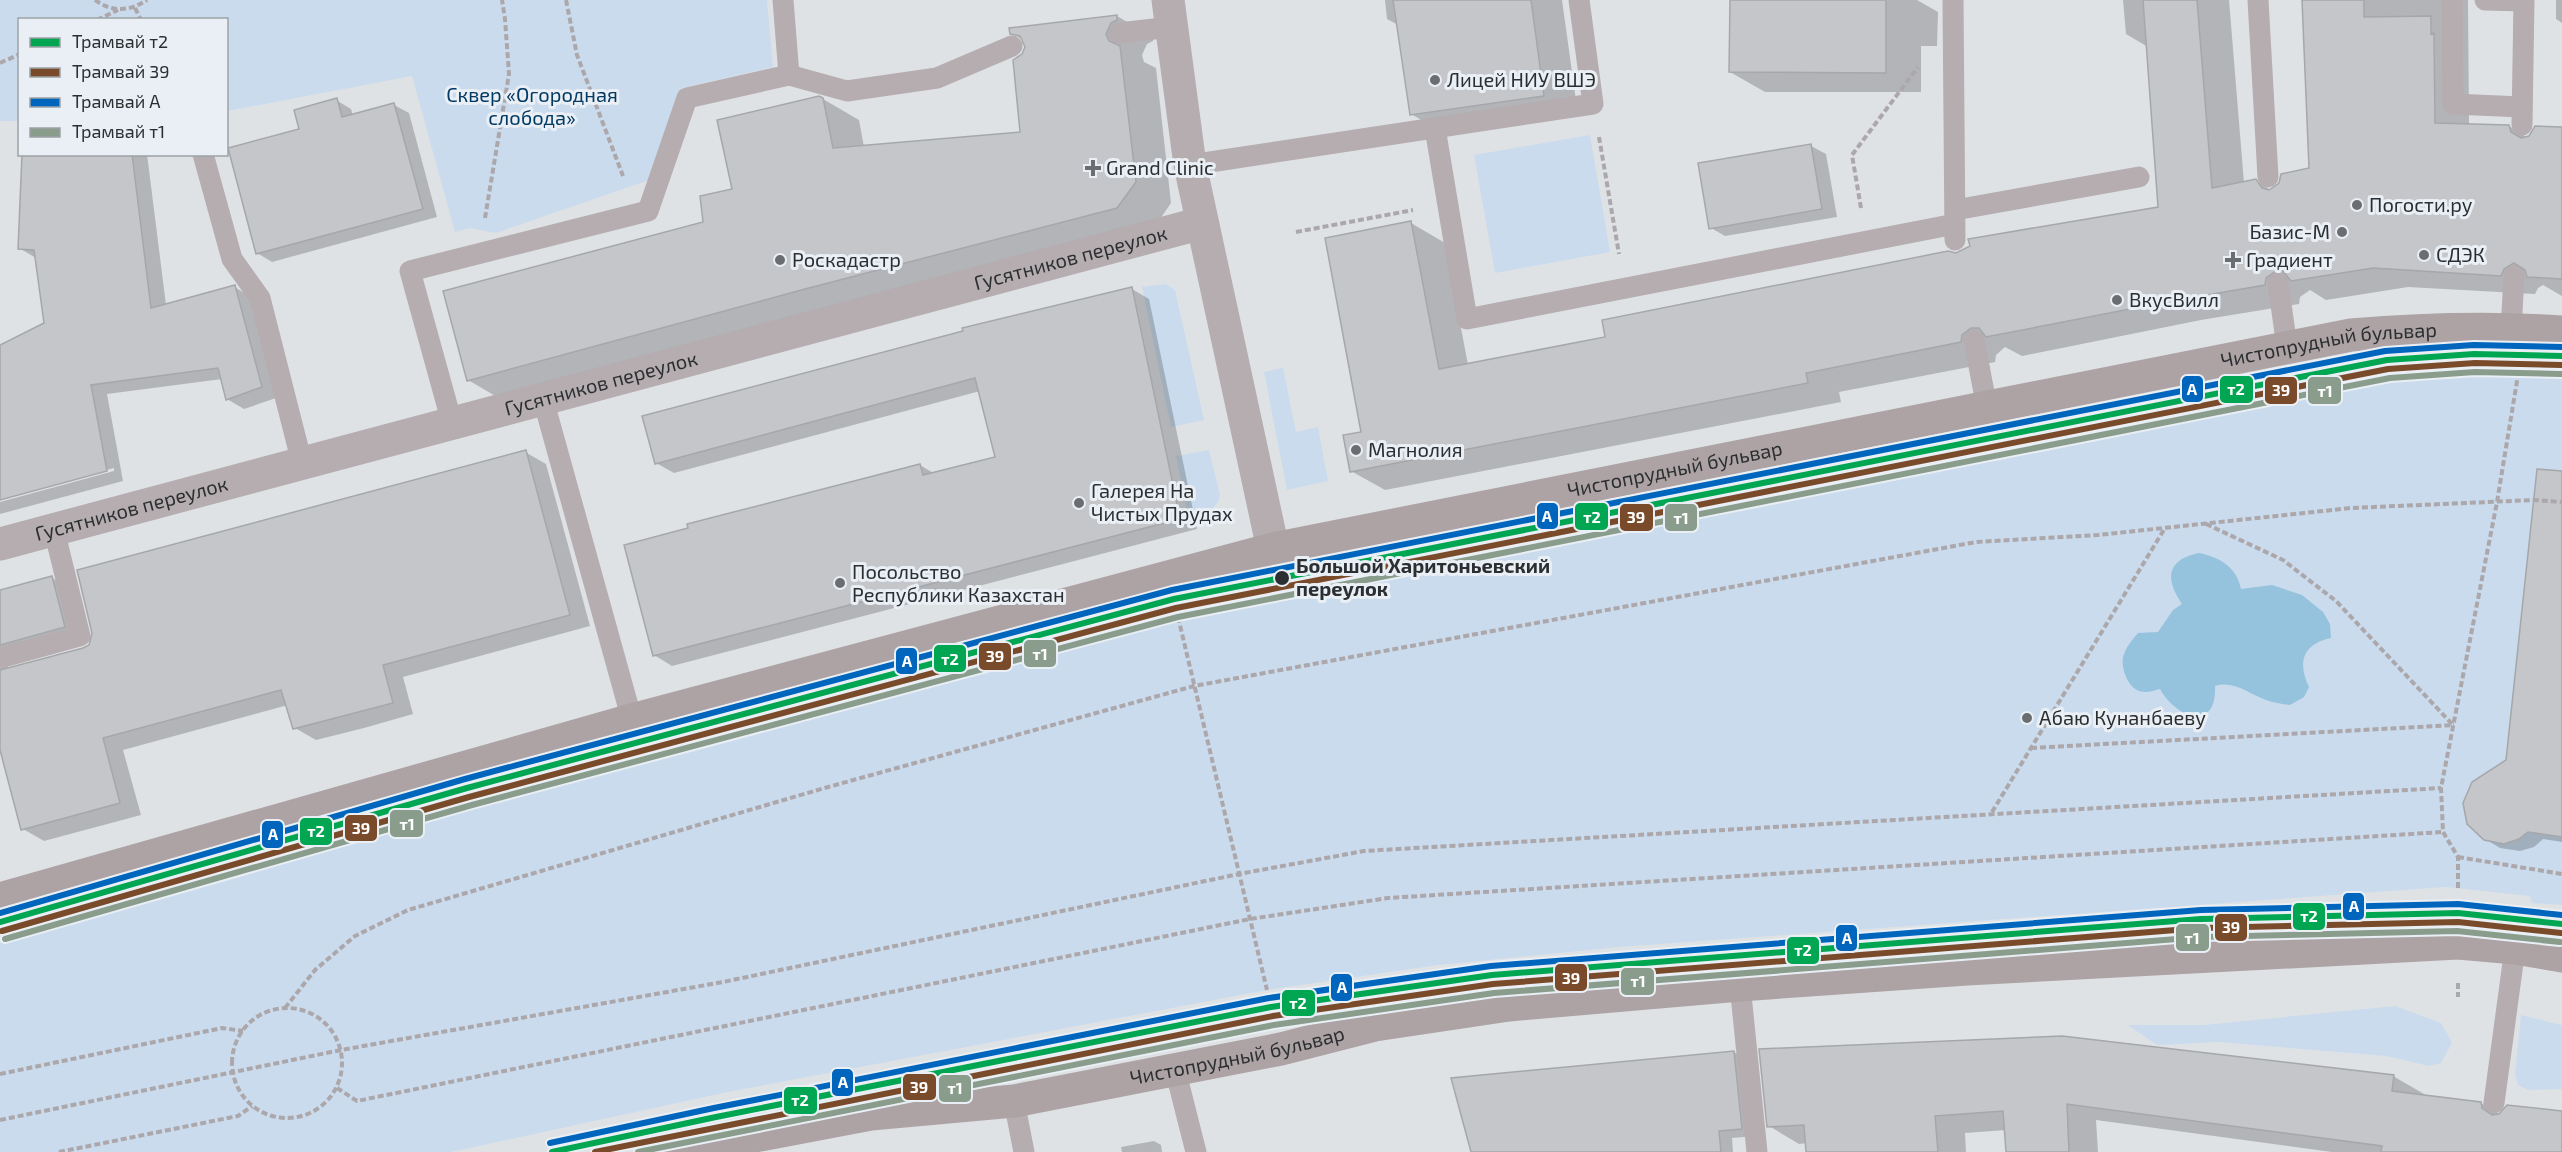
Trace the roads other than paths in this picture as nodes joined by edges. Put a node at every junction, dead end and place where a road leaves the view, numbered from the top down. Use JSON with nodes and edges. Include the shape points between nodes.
{"nodes":[{"id":1,"x":783,"y":0,"type":"edge"},
{"id":2,"x":1579,"y":0,"type":"edge"},
{"id":3,"x":2258,"y":0,"type":"edge"},
{"id":4,"x":2452,"y":0,"type":"edge"},
{"id":5,"x":2486,"y":0,"type":"edge"},
{"id":6,"x":2524,"y":0,"type":"edge"},
{"id":7,"x":1953,"y":10,"type":"edge"},
{"id":8,"x":1169,"y":14,"type":"edge"},
{"id":9,"x":1119,"y":33,"type":"dead end"},
{"id":10,"x":1012,"y":46,"type":"dead end"},
{"id":11,"x":789,"y":75,"type":"junction"},
{"id":12,"x":1435,"y":128,"type":"junction"},
{"id":13,"x":204,"y":156,"type":"edge"},
{"id":14,"x":1190,"y":165,"type":"junction"},
{"id":15,"x":2139,"y":177,"type":"dead end"},
{"id":16,"x":2268,"y":177,"type":"dead end"},
{"id":17,"x":1202,"y":223,"type":"junction"},
{"id":18,"x":1955,"y":225,"type":"junction"},
{"id":19,"x":2514,"y":276,"type":"dead end"},
{"id":20,"x":2278,"y":283,"type":"dead end"},
{"id":21,"x":2511,"y":330,"type":"junction"},
{"id":22,"x":2562,"y":332,"type":"edge"},
{"id":23,"x":1974,"y":340,"type":"dead end"},
{"id":24,"x":2287,"y":347,"type":"junction"},
{"id":25,"x":543,"y":399,"type":"junction"},
{"id":26,"x":1987,"y":408,"type":"junction"},
{"id":27,"x":452,"y":423,"type":"junction"},
{"id":28,"x":302,"y":463,"type":"junction"},
{"id":29,"x":54,"y":530,"type":"junction"},
{"id":30,"x":0,"y":544,"type":"edge"},
{"id":31,"x":1274,"y":549,"type":"junction"},
{"id":32,"x":0,"y":658,"type":"edge"},
{"id":33,"x":632,"y":720,"type":"junction"},
{"id":34,"x":0,"y":899,"type":"edge"},
{"id":35,"x":2515,"y":948,"type":"junction"},
{"id":36,"x":2562,"y":956,"type":"edge"},
{"id":37,"x":1740,"y":985,"type":"junction"},
{"id":38,"x":1175,"y":1069,"type":"junction"},
{"id":39,"x":1014,"y":1101,"type":"junction"},
{"id":40,"x":2494,"y":1103,"type":"dead end"},
{"id":41,"x":678,"y":1151,"type":"edge"},
{"id":42,"x":1024,"y":1152,"type":"edge"},
{"id":43,"x":1196,"y":1152,"type":"edge"},
{"id":44,"x":1757,"y":1152,"type":"edge"}],
"edges":[{"from":1,"to":11,"type":"lane"},
{"from":2,"to":12,"type":"lane","via":[[1593,104]]},
{"from":3,"to":16,"type":"lane"},
{"from":4,"to":6,"type":"lane","via":[[2453,104],[2522,116]]},
{"from":5,"to":6,"type":"lane"},
{"from":7,"to":18,"type":"lane"},
{"from":8,"to":9,"type":"lane"},
{"from":8,"to":14,"type":"street"},
{"from":10,"to":11,"type":"lane","via":[[937,78],[847,91]]},
{"from":11,"to":27,"type":"lane","via":[[687,98],[648,212],[410,271]]},
{"from":12,"to":14,"type":"lane"},
{"from":12,"to":18,"type":"lane","via":[[1467,319]]},
{"from":13,"to":28,"type":"lane","via":[[232,259],[260,298]]},
{"from":14,"to":17,"type":"street"},
{"from":15,"to":18,"type":"lane"},
{"from":17,"to":25,"type":"street","name":"Гусятников переулок"},
{"from":17,"to":31,"type":"street"},
{"from":19,"to":21,"type":"lane"},
{"from":20,"to":24,"type":"lane"},
{"from":21,"to":22,"type":"main road","name":"Чистопрудный бульвар"},
{"from":21,"to":24,"type":"main road","name":"Чистопрудный бульвар","via":[[2412,330],[2351,335]]},
{"from":23,"to":26,"type":"lane"},
{"from":24,"to":26,"type":"main road","name":"Чистопрудный бульвар"},
{"from":25,"to":27,"type":"street","name":"Гусятников переулок"},
{"from":25,"to":33,"type":"lane"},
{"from":26,"to":31,"type":"main road","name":"Чистопрудный бульвар"},
{"from":27,"to":28,"type":"street","name":"Гусятников переулок"},
{"from":28,"to":29,"type":"street","name":"Гусятников переулок"},
{"from":29,"to":30,"type":"street","name":"Гусятников переулок"},
{"from":29,"to":32,"type":"lane","via":[[80,636]]},
{"from":31,"to":33,"type":"main road","name":"Чистопрудный бульвар"},
{"from":33,"to":34,"type":"main road","name":"Чистопрудный бульвар"},
{"from":35,"to":36,"type":"main road","name":"Чистопрудный бульвар"},
{"from":35,"to":37,"type":"main road","name":"Чистопрудный бульвар","via":[[2458,944],[1967,969]]},
{"from":35,"to":40,"type":"lane"},
{"from":37,"to":38,"type":"main road","name":"Чистопрудный бульвар","via":[[1498,1007],[1375,1025],[1281,1049]]},
{"from":37,"to":44,"type":"lane"},
{"from":38,"to":39,"type":"main road","name":"Чистопрудный бульвар"},
{"from":38,"to":43,"type":"lane"},
{"from":39,"to":41,"type":"main road","name":"Чистопрудный бульвар","via":[[871,1114]]},
{"from":39,"to":42,"type":"lane"}]}
